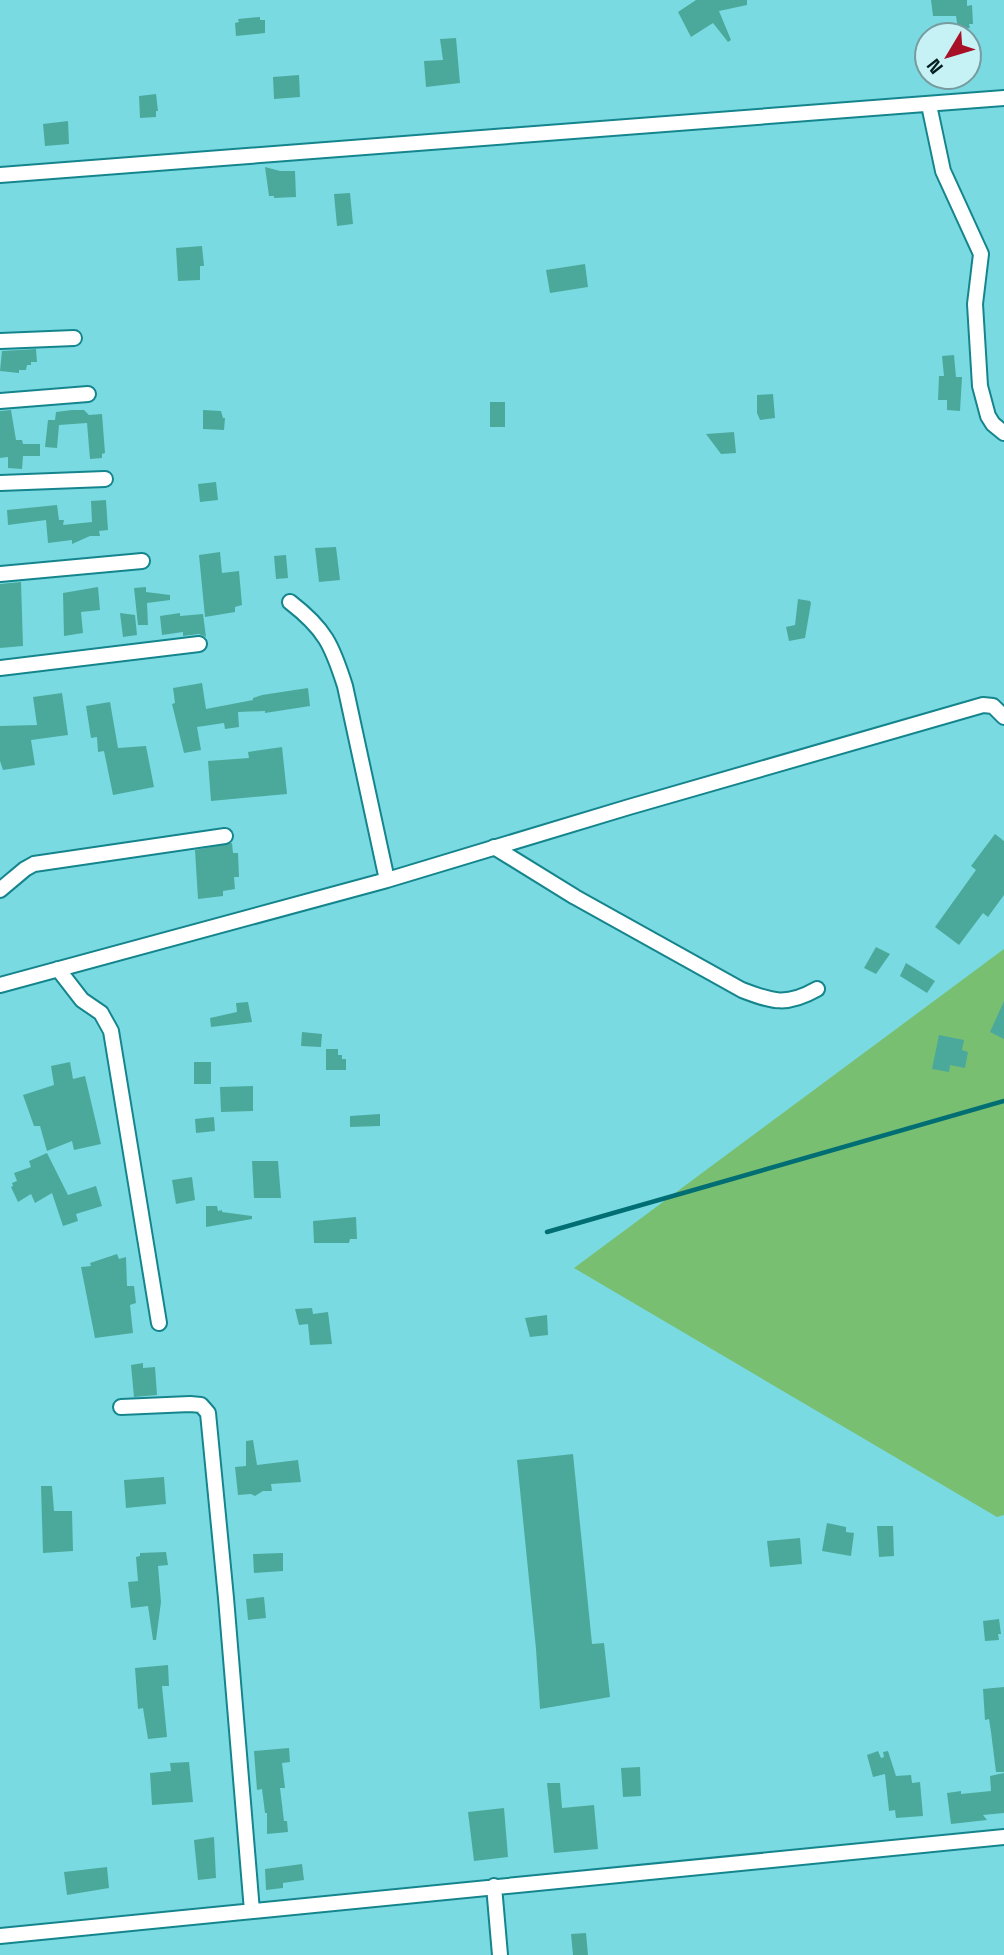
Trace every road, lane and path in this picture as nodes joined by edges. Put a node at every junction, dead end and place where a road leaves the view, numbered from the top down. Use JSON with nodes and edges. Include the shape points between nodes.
{"nodes":[{"id":1,"x":1004,"y":99,"type":"edge"},
{"id":2,"x":929,"y":105,"type":"junction"},
{"id":3,"x":0,"y":175,"type":"edge"},
{"id":4,"x":74,"y":338,"type":"dead end"},
{"id":5,"x":0,"y":341,"type":"edge"},
{"id":6,"x":88,"y":394,"type":"dead end"},
{"id":7,"x":0,"y":401,"type":"edge"},
{"id":8,"x":1004,"y":433,"type":"edge"},
{"id":9,"x":105,"y":479,"type":"dead end"},
{"id":10,"x":0,"y":483,"type":"edge"},
{"id":11,"x":142,"y":561,"type":"dead end"},
{"id":12,"x":0,"y":574,"type":"edge"},
{"id":13,"x":290,"y":601,"type":"dead end"},
{"id":14,"x":199,"y":644,"type":"dead end"},
{"id":15,"x":0,"y":668,"type":"edge"},
{"id":16,"x":1004,"y":717,"type":"edge"},
{"id":17,"x":225,"y":836,"type":"dead end"},
{"id":18,"x":494,"y":847,"type":"junction"},
{"id":19,"x":387,"y":880,"type":"junction"},
{"id":20,"x":0,"y":890,"type":"edge"},
{"id":21,"x":58,"y":969,"type":"junction"},
{"id":22,"x":0,"y":985,"type":"edge"},
{"id":23,"x":817,"y":989,"type":"dead end"},
{"id":24,"x":159,"y":1323,"type":"dead end"},
{"id":25,"x":121,"y":1407,"type":"dead end"},
{"id":26,"x":1004,"y":1837,"type":"edge"},
{"id":27,"x":494,"y":1886,"type":"junction"},
{"id":28,"x":252,"y":1911,"type":"junction"},
{"id":29,"x":0,"y":1936,"type":"edge"},
{"id":30,"x":500,"y":1955,"type":"edge"}],
"edges":[{"from":1,"to":2,"type":"street"},
{"from":2,"to":3,"type":"street"},
{"from":2,"to":8,"type":"street","via":[[943,171],[981,254],[975,304],[980,386],[988,416]]},
{"from":4,"to":5,"type":"street"},
{"from":6,"to":7,"type":"street"},
{"from":9,"to":10,"type":"street"},
{"from":11,"to":12,"type":"street"},
{"from":13,"to":19,"type":"street","via":[[320,628],[337,660]]},
{"from":14,"to":15,"type":"street"},
{"from":16,"to":18,"type":"street","via":[[986,704]]},
{"from":17,"to":20,"type":"street","via":[[34,864]]},
{"from":18,"to":19,"type":"street"},
{"from":18,"to":23,"type":"street","via":[[742,990],[787,1001]]},
{"from":19,"to":21,"type":"street"},
{"from":21,"to":22,"type":"street"},
{"from":21,"to":24,"type":"street","via":[[82,1000],[101,1013],[111,1031]]},
{"from":25,"to":28,"type":"street","via":[[190,1404],[201,1405],[208,1413]]},
{"from":26,"to":27,"type":"street"},
{"from":27,"to":28,"type":"street"},
{"from":27,"to":30,"type":"street"},
{"from":28,"to":29,"type":"street"}]}
